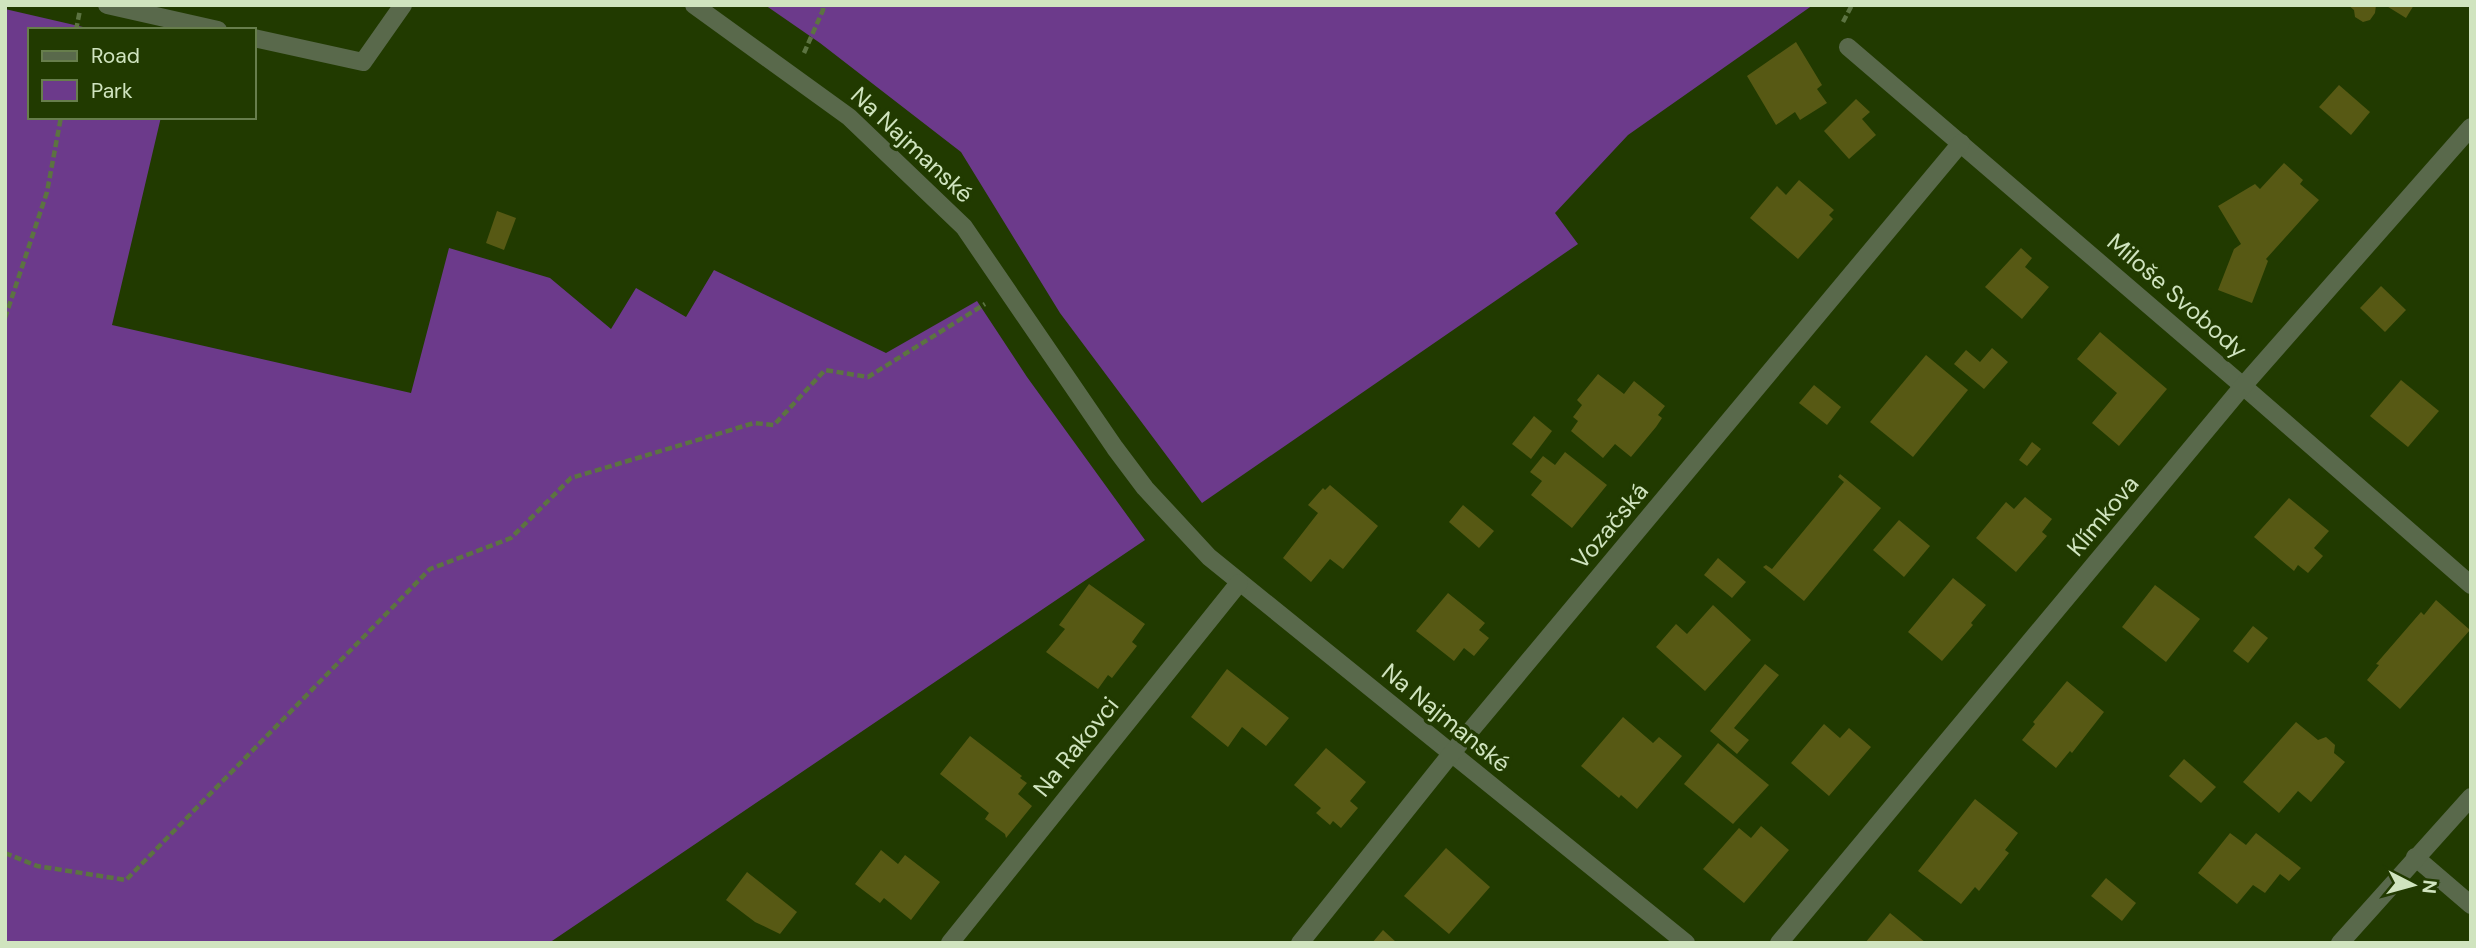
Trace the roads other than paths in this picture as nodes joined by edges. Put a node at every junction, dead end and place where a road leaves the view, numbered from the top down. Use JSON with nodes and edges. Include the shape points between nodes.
{"nodes":[{"id":1,"x":107,"y":5,"type":"edge"},
{"id":2,"x":404,"y":5,"type":"edge"},
{"id":3,"x":694,"y":5,"type":"edge"},
{"id":4,"x":209,"y":28,"type":"edge"},
{"id":5,"x":256,"y":38,"type":"edge"},
{"id":6,"x":1848,"y":47,"type":"dead end"},
{"id":7,"x":2471,"y":127,"type":"edge"},
{"id":8,"x":1961,"y":143,"type":"junction"},
{"id":9,"x":2244,"y":386,"type":"junction"},
{"id":10,"x":1239,"y":583,"type":"junction"},
{"id":11,"x":2471,"y":585,"type":"edge"},
{"id":12,"x":1451,"y":754,"type":"junction"},
{"id":13,"x":2471,"y":797,"type":"edge"},
{"id":14,"x":2415,"y":857,"type":"junction"},
{"id":15,"x":2471,"y":905,"type":"edge"},
{"id":16,"x":950,"y":943,"type":"edge"},
{"id":17,"x":1300,"y":943,"type":"edge"},
{"id":18,"x":1686,"y":943,"type":"edge"},
{"id":19,"x":1779,"y":943,"type":"edge"},
{"id":20,"x":2340,"y":943,"type":"edge"}],
"edges":[{"from":1,"to":4,"type":"street"},
{"from":2,"to":5,"type":"street","via":[[363,62]]},
{"from":3,"to":10,"type":"street","name":"Na Najmanské","via":[[849,117],[964,227],[1145,488]]},
{"from":6,"to":8,"type":"street","name":"Miloše Svobody"},
{"from":7,"to":9,"type":"street","name":"Klímkova"},
{"from":8,"to":9,"type":"street","name":"Miloše Svobody"},
{"from":8,"to":12,"type":"street","name":"Vozačská"},
{"from":9,"to":11,"type":"street","name":"Miloše Svobody"},
{"from":9,"to":19,"type":"street","name":"Klímkova"},
{"from":10,"to":12,"type":"street","name":"Na Najmanské"},
{"from":10,"to":16,"type":"street","name":"Na Rakovci"},
{"from":12,"to":17,"type":"street","name":"Vozačská"},
{"from":12,"to":18,"type":"street","name":"Na Najmanské"},
{"from":13,"to":14,"type":"street"},
{"from":14,"to":15,"type":"street"},
{"from":14,"to":20,"type":"street"}]}
